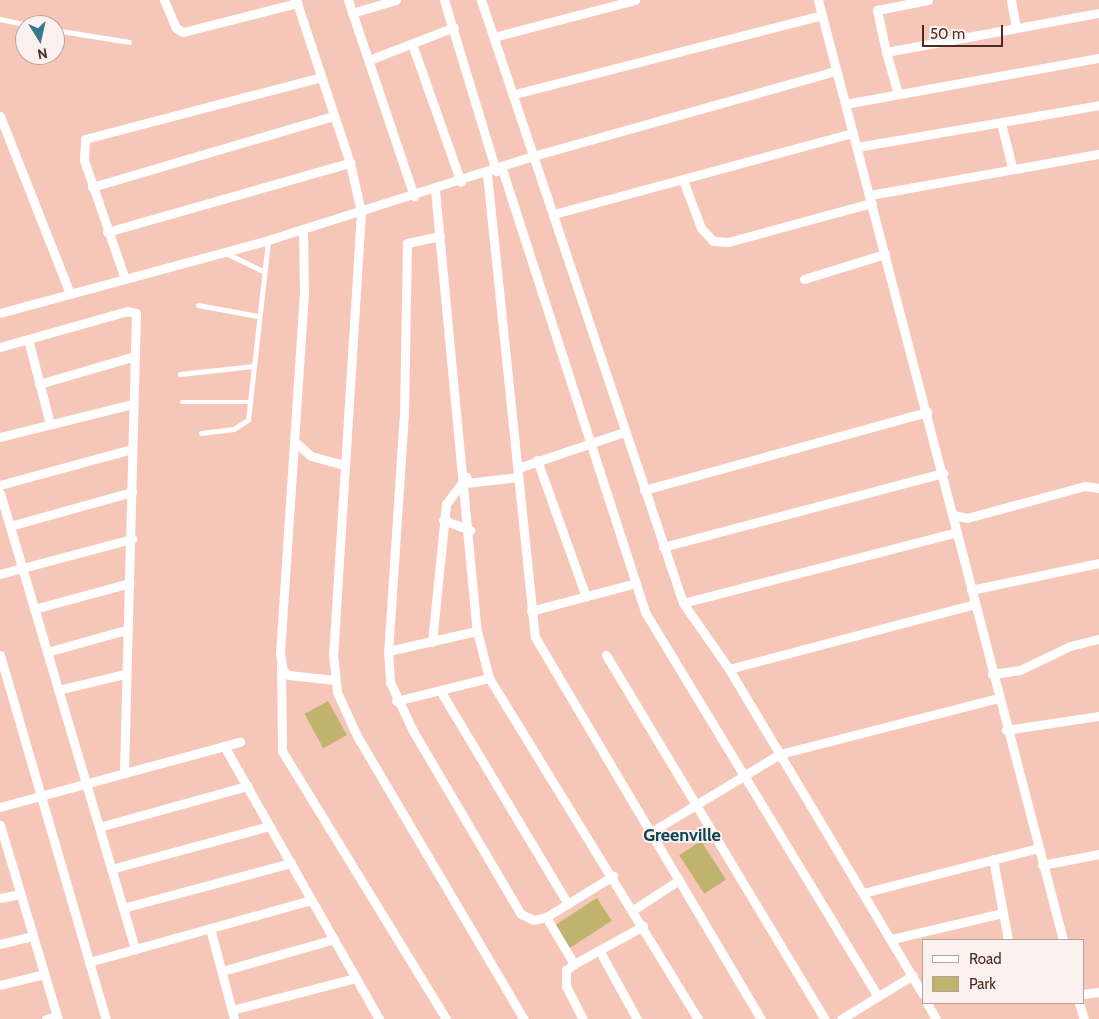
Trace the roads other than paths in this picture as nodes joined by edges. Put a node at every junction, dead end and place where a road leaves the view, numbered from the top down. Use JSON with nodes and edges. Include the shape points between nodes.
{"nodes":[{"id":1,"x":164,"y":0,"type":"edge"},
{"id":2,"x":348,"y":0,"type":"edge"},
{"id":3,"x":396,"y":0,"type":"edge"},
{"id":4,"x":444,"y":0,"type":"edge"},
{"id":5,"x":481,"y":0,"type":"edge"},
{"id":6,"x":635,"y":0,"type":"edge"},
{"id":7,"x":818,"y":0,"type":"edge"},
{"id":8,"x":874,"y":0,"type":"edge"},
{"id":9,"x":928,"y":0,"type":"edge"},
{"id":10,"x":1010,"y":0,"type":"edge"},
{"id":11,"x":297,"y":2,"type":"edge"},
{"id":12,"x":876,"y":10,"type":"junction"},
{"id":13,"x":352,"y":13,"type":"junction"},
{"id":14,"x":1099,"y":13,"type":"edge"},
{"id":15,"x":822,"y":15,"type":"junction"},
{"id":16,"x":0,"y":20,"type":"edge"},
{"id":17,"x":15,"y":23,"type":"edge"},
{"id":18,"x":454,"y":27,"type":"junction"},
{"id":19,"x":1016,"y":28,"type":"junction"},
{"id":20,"x":65,"y":32,"type":"edge"},
{"id":21,"x":494,"y":37,"type":"junction"},
{"id":22,"x":129,"y":42,"type":"dead end"},
{"id":23,"x":412,"y":44,"type":"junction"},
{"id":24,"x":886,"y":52,"type":"junction"},
{"id":25,"x":1099,"y":58,"type":"edge"},
{"id":26,"x":369,"y":60,"type":"junction"},
{"id":27,"x":836,"y":71,"type":"junction"},
{"id":28,"x":321,"y":77,"type":"junction"},
{"id":29,"x":515,"y":94,"type":"junction"},
{"id":30,"x":898,"y":94,"type":"junction"},
{"id":31,"x":845,"y":104,"type":"junction"},
{"id":32,"x":1099,"y":105,"type":"edge"},
{"id":33,"x":0,"y":116,"type":"edge"},
{"id":34,"x":334,"y":116,"type":"junction"},
{"id":35,"x":1001,"y":123,"type":"junction"},
{"id":36,"x":853,"y":132,"type":"junction"},
{"id":37,"x":857,"y":147,"type":"junction"},
{"id":38,"x":1099,"y":154,"type":"edge"},
{"id":39,"x":533,"y":156,"type":"junction"},
{"id":40,"x":350,"y":163,"type":"junction"},
{"id":41,"x":1012,"y":168,"type":"junction"},
{"id":42,"x":495,"y":172,"type":"junction"},
{"id":43,"x":683,"y":180,"type":"junction"},
{"id":44,"x":461,"y":182,"type":"junction"},
{"id":45,"x":92,"y":187,"type":"junction"},
{"id":46,"x":435,"y":190,"type":"junction"},
{"id":47,"x":414,"y":196,"type":"junction"},
{"id":48,"x":871,"y":199,"type":"junction"},
{"id":49,"x":361,"y":212,"type":"junction"},
{"id":50,"x":554,"y":214,"type":"junction"},
{"id":51,"x":303,"y":229,"type":"junction"},
{"id":52,"x":107,"y":232,"type":"junction"},
{"id":53,"x":440,"y":236,"type":"junction"},
{"id":54,"x":268,"y":240,"type":"junction"},
{"id":55,"x":224,"y":252,"type":"junction"},
{"id":56,"x":885,"y":254,"type":"junction"},
{"id":57,"x":261,"y":270,"type":"junction"},
{"id":58,"x":124,"y":279,"type":"junction"},
{"id":59,"x":804,"y":279,"type":"dead end"},
{"id":60,"x":70,"y":294,"type":"junction"},
{"id":61,"x":198,"y":305,"type":"dead end"},
{"id":62,"x":0,"y":313,"type":"edge"},
{"id":63,"x":258,"y":316,"type":"junction"},
{"id":64,"x":28,"y":339,"type":"junction"},
{"id":65,"x":0,"y":347,"type":"edge"},
{"id":66,"x":132,"y":357,"type":"junction"},
{"id":67,"x":254,"y":366,"type":"junction"},
{"id":68,"x":180,"y":374,"type":"dead end"},
{"id":69,"x":39,"y":384,"type":"junction"},
{"id":70,"x":182,"y":402,"type":"dead end"},
{"id":71,"x":251,"y":402,"type":"junction"},
{"id":72,"x":132,"y":404,"type":"junction"},
{"id":73,"x":927,"y":412,"type":"junction"},
{"id":74,"x":50,"y":424,"type":"junction"},
{"id":75,"x":624,"y":432,"type":"junction"},
{"id":76,"x":201,"y":433,"type":"dead end"},
{"id":77,"x":0,"y":436,"type":"edge"},
{"id":78,"x":296,"y":442,"type":"junction"},
{"id":79,"x":593,"y":442,"type":"junction"},
{"id":80,"x":132,"y":449,"type":"junction"},
{"id":81,"x":537,"y":460,"type":"junction"},
{"id":82,"x":345,"y":465,"type":"junction"},
{"id":83,"x":518,"y":473,"type":"junction"},
{"id":84,"x":943,"y":473,"type":"junction"},
{"id":85,"x":466,"y":480,"type":"junction"},
{"id":86,"x":0,"y":485,"type":"edge"},
{"id":87,"x":1099,"y":488,"type":"edge"},
{"id":88,"x":644,"y":490,"type":"junction"},
{"id":89,"x":132,"y":492,"type":"junction"},
{"id":90,"x":0,"y":493,"type":"edge"},
{"id":91,"x":953,"y":515,"type":"junction"},
{"id":92,"x":443,"y":520,"type":"junction"},
{"id":93,"x":10,"y":526,"type":"junction"},
{"id":94,"x":470,"y":530,"type":"junction"},
{"id":95,"x":957,"y":532,"type":"junction"},
{"id":96,"x":132,"y":539,"type":"junction"},
{"id":97,"x":663,"y":547,"type":"junction"},
{"id":98,"x":1099,"y":564,"type":"edge"},
{"id":99,"x":22,"y":568,"type":"junction"},
{"id":100,"x":0,"y":574,"type":"edge"},
{"id":101,"x":130,"y":583,"type":"junction"},
{"id":102,"x":636,"y":583,"type":"junction"},
{"id":103,"x":971,"y":590,"type":"junction"},
{"id":104,"x":586,"y":597,"type":"junction"},
{"id":105,"x":683,"y":603,"type":"junction"},
{"id":106,"x":974,"y":604,"type":"junction"},
{"id":107,"x":34,"y":609,"type":"junction"},
{"id":108,"x":531,"y":611,"type":"junction"},
{"id":109,"x":126,"y":630,"type":"junction"},
{"id":110,"x":477,"y":631,"type":"junction"},
{"id":111,"x":1099,"y":640,"type":"edge"},
{"id":112,"x":432,"y":642,"type":"junction"},
{"id":113,"x":47,"y":652,"type":"junction"},
{"id":114,"x":388,"y":652,"type":"junction"},
{"id":115,"x":0,"y":655,"type":"edge"},
{"id":116,"x":606,"y":655,"type":"dead end"},
{"id":117,"x":281,"y":664,"type":"junction"},
{"id":118,"x":729,"y":669,"type":"junction"},
{"id":119,"x":124,"y":674,"type":"junction"},
{"id":120,"x":992,"y":674,"type":"junction"},
{"id":121,"x":489,"y":678,"type":"junction"},
{"id":122,"x":335,"y":680,"type":"junction"},
{"id":123,"x":58,"y":690,"type":"junction"},
{"id":124,"x":442,"y":692,"type":"junction"},
{"id":125,"x":998,"y":698,"type":"junction"},
{"id":126,"x":396,"y":701,"type":"junction"},
{"id":127,"x":1099,"y":716,"type":"edge"},
{"id":128,"x":1006,"y":730,"type":"junction"},
{"id":129,"x":240,"y":742,"type":"dead end"},
{"id":130,"x":224,"y":746,"type":"junction"},
{"id":131,"x":780,"y":754,"type":"junction"},
{"id":132,"x":124,"y":773,"type":"junction"},
{"id":133,"x":742,"y":778,"type":"junction"},
{"id":134,"x":86,"y":783,"type":"junction"},
{"id":135,"x":247,"y":786,"type":"junction"},
{"id":136,"x":41,"y":795,"type":"junction"},
{"id":137,"x":0,"y":807,"type":"edge"},
{"id":138,"x":697,"y":807,"type":"junction"},
{"id":139,"x":0,"y":825,"type":"edge"},
{"id":140,"x":270,"y":826,"type":"junction"},
{"id":141,"x":99,"y":827,"type":"junction"},
{"id":142,"x":651,"y":832,"type":"junction"},
{"id":143,"x":1038,"y":848,"type":"junction"},
{"id":144,"x":4,"y":852,"type":"edge"},
{"id":145,"x":1099,"y":854,"type":"edge"},
{"id":146,"x":993,"y":859,"type":"junction"},
{"id":147,"x":291,"y":863,"type":"junction"},
{"id":148,"x":1042,"y":865,"type":"junction"},
{"id":149,"x":111,"y":869,"type":"junction"},
{"id":150,"x":613,"y":876,"type":"junction"},
{"id":151,"x":679,"y":880,"type":"junction"},
{"id":152,"x":863,"y":893,"type":"junction"},
{"id":153,"x":20,"y":894,"type":"junction"},
{"id":154,"x":0,"y":898,"type":"edge"},
{"id":155,"x":311,"y":900,"type":"junction"},
{"id":156,"x":568,"y":904,"type":"junction"},
{"id":157,"x":123,"y":908,"type":"junction"},
{"id":158,"x":633,"y":910,"type":"junction"},
{"id":159,"x":1003,"y":913,"type":"junction"},
{"id":160,"x":546,"y":917,"type":"junction"},
{"id":161,"x":643,"y":926,"type":"junction"},
{"id":162,"x":210,"y":928,"type":"junction"},
{"id":163,"x":33,"y":936,"type":"junction"},
{"id":164,"x":334,"y":939,"type":"junction"},
{"id":165,"x":892,"y":939,"type":"junction"},
{"id":166,"x":1008,"y":939,"type":"edge"},
{"id":167,"x":1063,"y":939,"type":"edge"},
{"id":168,"x":0,"y":944,"type":"edge"},
{"id":169,"x":135,"y":949,"type":"junction"},
{"id":170,"x":599,"y":950,"type":"junction"},
{"id":171,"x":89,"y":962,"type":"junction"},
{"id":172,"x":574,"y":964,"type":"junction"},
{"id":173,"x":222,"y":971,"type":"junction"},
{"id":174,"x":44,"y":974,"type":"junction"},
{"id":175,"x":913,"y":975,"type":"junction"},
{"id":176,"x":356,"y":978,"type":"junction"},
{"id":177,"x":0,"y":985,"type":"edge"},
{"id":178,"x":922,"y":990,"type":"edge"},
{"id":179,"x":1099,"y":992,"type":"edge"},
{"id":180,"x":1084,"y":994,"type":"edge"},
{"id":181,"x":877,"y":995,"type":"junction"},
{"id":182,"x":928,"y":1004,"type":"edge"},
{"id":183,"x":1079,"y":1004,"type":"edge"},
{"id":184,"x":233,"y":1014,"type":"edge"},
{"id":185,"x":57,"y":1018,"type":"edge"},
{"id":186,"x":46,"y":1019,"type":"edge"},
{"id":187,"x":106,"y":1019,"type":"edge"},
{"id":188,"x":379,"y":1019,"type":"edge"},
{"id":189,"x":446,"y":1019,"type":"edge"},
{"id":190,"x":524,"y":1019,"type":"edge"},
{"id":191,"x":584,"y":1019,"type":"edge"},
{"id":192,"x":637,"y":1019,"type":"edge"},
{"id":193,"x":698,"y":1019,"type":"edge"},
{"id":194,"x":761,"y":1019,"type":"edge"},
{"id":195,"x":825,"y":1019,"type":"edge"},
{"id":196,"x":841,"y":1019,"type":"edge"},
{"id":197,"x":936,"y":1019,"type":"edge"},
{"id":198,"x":1084,"y":1019,"type":"edge"}],
"edges":[{"from":1,"to":11,"type":"street","via":[[176,28],[183,32]]},
{"from":2,"to":13,"type":"street"},
{"from":3,"to":13,"type":"street"},
{"from":4,"to":18,"type":"street"},
{"from":5,"to":21,"type":"street"},
{"from":6,"to":21,"type":"street"},
{"from":7,"to":15,"type":"street"},
{"from":8,"to":12,"type":"street"},
{"from":9,"to":12,"type":"street"},
{"from":10,"to":19,"type":"street"},
{"from":11,"to":28,"type":"street"},
{"from":12,"to":24,"type":"street"},
{"from":13,"to":26,"type":"street"},
{"from":14,"to":19,"type":"street"},
{"from":15,"to":27,"type":"street"},
{"from":15,"to":29,"type":"street"},
{"from":16,"to":17,"type":"lane"},
{"from":18,"to":23,"type":"street"},
{"from":18,"to":42,"type":"street"},
{"from":19,"to":24,"type":"street"},
{"from":20,"to":22,"type":"lane"},
{"from":21,"to":29,"type":"street"},
{"from":23,"to":26,"type":"street"},
{"from":23,"to":44,"type":"street"},
{"from":24,"to":30,"type":"street"},
{"from":25,"to":30,"type":"street"},
{"from":26,"to":47,"type":"street"},
{"from":27,"to":31,"type":"street"},
{"from":27,"to":39,"type":"street"},
{"from":28,"to":34,"type":"street"},
{"from":28,"to":45,"type":"street","via":[[91,136],[82,148]]},
{"from":29,"to":39,"type":"street"},
{"from":30,"to":31,"type":"street"},
{"from":31,"to":36,"type":"street"},
{"from":32,"to":35,"type":"street"},
{"from":33,"to":60,"type":"street"},
{"from":34,"to":40,"type":"street"},
{"from":34,"to":45,"type":"street"},
{"from":35,"to":37,"type":"street"},
{"from":35,"to":41,"type":"street"},
{"from":36,"to":37,"type":"street"},
{"from":36,"to":43,"type":"street"},
{"from":37,"to":48,"type":"street"},
{"from":38,"to":41,"type":"street"},
{"from":39,"to":42,"type":"street"},
{"from":39,"to":50,"type":"street"},
{"from":40,"to":49,"type":"street"},
{"from":40,"to":52,"type":"street"},
{"from":41,"to":48,"type":"street"},
{"from":42,"to":44,"type":"street"},
{"from":42,"to":79,"type":"street"},
{"from":42,"to":83,"type":"street"},
{"from":43,"to":48,"type":"street","via":[[701,228],[713,241],[728,242]]},
{"from":43,"to":50,"type":"street"},
{"from":44,"to":46,"type":"street"},
{"from":45,"to":52,"type":"street"},
{"from":46,"to":47,"type":"street"},
{"from":46,"to":53,"type":"street"},
{"from":47,"to":49,"type":"street"},
{"from":48,"to":56,"type":"street"},
{"from":49,"to":51,"type":"street"},
{"from":49,"to":82,"type":"street"},
{"from":50,"to":75,"type":"street"},
{"from":51,"to":54,"type":"street"},
{"from":51,"to":78,"type":"street"},
{"from":52,"to":58,"type":"street"},
{"from":53,"to":85,"type":"street"},
{"from":53,"to":114,"type":"street","via":[[408,243],[404,413]]},
{"from":54,"to":55,"type":"street"},
{"from":54,"to":57,"type":"lane"},
{"from":55,"to":57,"type":"lane"},
{"from":55,"to":58,"type":"street"},
{"from":56,"to":59,"type":"street"},
{"from":56,"to":73,"type":"street"},
{"from":57,"to":63,"type":"lane"},
{"from":58,"to":60,"type":"street"},
{"from":60,"to":62,"type":"street"},
{"from":61,"to":63,"type":"lane"},
{"from":63,"to":67,"type":"lane"},
{"from":64,"to":65,"type":"street"},
{"from":64,"to":66,"type":"street","via":[[132,310],[137,315]]},
{"from":64,"to":69,"type":"street"},
{"from":66,"to":69,"type":"street"},
{"from":66,"to":72,"type":"street"},
{"from":67,"to":68,"type":"lane"},
{"from":67,"to":71,"type":"lane"},
{"from":69,"to":74,"type":"street"},
{"from":70,"to":71,"type":"lane"},
{"from":71,"to":76,"type":"lane","via":[[243,426]]},
{"from":72,"to":74,"type":"street"},
{"from":72,"to":80,"type":"street"},
{"from":73,"to":84,"type":"street"},
{"from":73,"to":88,"type":"street"},
{"from":74,"to":77,"type":"street"},
{"from":75,"to":79,"type":"street"},
{"from":75,"to":88,"type":"street"},
{"from":78,"to":82,"type":"street","via":[[311,456]]},
{"from":78,"to":117,"type":"street"},
{"from":79,"to":81,"type":"street"},
{"from":79,"to":102,"type":"street"},
{"from":80,"to":86,"type":"street"},
{"from":80,"to":89,"type":"street"},
{"from":81,"to":83,"type":"street"},
{"from":81,"to":104,"type":"street"},
{"from":82,"to":122,"type":"street"},
{"from":83,"to":85,"type":"street"},
{"from":83,"to":108,"type":"street"},
{"from":84,"to":91,"type":"street"},
{"from":84,"to":97,"type":"street"},
{"from":85,"to":92,"type":"street","via":[[454,486]]},
{"from":85,"to":94,"type":"street"},
{"from":87,"to":91,"type":"street","via":[[1085,486],[967,518]]},
{"from":88,"to":97,"type":"street"},
{"from":89,"to":93,"type":"street"},
{"from":89,"to":96,"type":"street"},
{"from":90,"to":93,"type":"street"},
{"from":91,"to":95,"type":"street"},
{"from":92,"to":94,"type":"street"},
{"from":92,"to":112,"type":"street"},
{"from":93,"to":99,"type":"street"},
{"from":94,"to":110,"type":"street"},
{"from":95,"to":103,"type":"street"},
{"from":95,"to":105,"type":"street"},
{"from":96,"to":99,"type":"street"},
{"from":96,"to":101,"type":"street"},
{"from":97,"to":105,"type":"street"},
{"from":98,"to":103,"type":"street"},
{"from":99,"to":100,"type":"street"},
{"from":99,"to":107,"type":"street"},
{"from":101,"to":107,"type":"street"},
{"from":101,"to":109,"type":"street"},
{"from":102,"to":104,"type":"street"},
{"from":102,"to":133,"type":"street","via":[[655,634]]},
{"from":103,"to":106,"type":"street"},
{"from":104,"to":108,"type":"street"},
{"from":105,"to":118,"type":"street"},
{"from":106,"to":118,"type":"street"},
{"from":106,"to":120,"type":"street"},
{"from":107,"to":113,"type":"street"},
{"from":108,"to":142,"type":"street","via":[[542,655]]},
{"from":109,"to":113,"type":"street"},
{"from":109,"to":119,"type":"street"},
{"from":110,"to":112,"type":"street"},
{"from":110,"to":121,"type":"street"},
{"from":111,"to":120,"type":"street","via":[[1070,646],[1020,670]]},
{"from":112,"to":114,"type":"street"},
{"from":113,"to":123,"type":"street"},
{"from":114,"to":126,"type":"street"},
{"from":115,"to":136,"type":"street"},
{"from":116,"to":138,"type":"street"},
{"from":117,"to":122,"type":"street","via":[[289,675]]},
{"from":117,"to":189,"type":"street","via":[[282,751]]},
{"from":118,"to":131,"type":"street"},
{"from":119,"to":123,"type":"street"},
{"from":119,"to":132,"type":"street"},
{"from":120,"to":125,"type":"street"},
{"from":121,"to":124,"type":"street"},
{"from":121,"to":150,"type":"street"},
{"from":122,"to":190,"type":"street","via":[[343,712]]},
{"from":123,"to":134,"type":"street"},
{"from":124,"to":126,"type":"street"},
{"from":124,"to":156,"type":"street"},
{"from":125,"to":128,"type":"street"},
{"from":125,"to":131,"type":"street"},
{"from":126,"to":160,"type":"street","via":[[521,914],[534,920]]},
{"from":127,"to":128,"type":"street"},
{"from":128,"to":143,"type":"street"},
{"from":129,"to":130,"type":"street"},
{"from":130,"to":132,"type":"street"},
{"from":130,"to":135,"type":"street"},
{"from":131,"to":133,"type":"street"},
{"from":131,"to":152,"type":"street"},
{"from":132,"to":134,"type":"street"},
{"from":133,"to":138,"type":"street"},
{"from":133,"to":181,"type":"street"},
{"from":134,"to":136,"type":"street"},
{"from":134,"to":141,"type":"street"},
{"from":135,"to":140,"type":"street"},
{"from":135,"to":141,"type":"street"},
{"from":136,"to":137,"type":"street"},
{"from":136,"to":171,"type":"street"},
{"from":138,"to":142,"type":"street"},
{"from":138,"to":195,"type":"street"},
{"from":139,"to":144,"type":"street"},
{"from":140,"to":147,"type":"street"},
{"from":140,"to":149,"type":"street"},
{"from":141,"to":149,"type":"street"},
{"from":142,"to":151,"type":"street"},
{"from":143,"to":146,"type":"street"},
{"from":143,"to":148,"type":"street"},
{"from":144,"to":153,"type":"street"},
{"from":145,"to":148,"type":"street"},
{"from":146,"to":152,"type":"street"},
{"from":146,"to":159,"type":"street"},
{"from":147,"to":155,"type":"street"},
{"from":147,"to":157,"type":"street"},
{"from":148,"to":167,"type":"street"},
{"from":149,"to":157,"type":"street"},
{"from":150,"to":156,"type":"street"},
{"from":150,"to":158,"type":"street"},
{"from":151,"to":158,"type":"street"},
{"from":151,"to":194,"type":"street"},
{"from":152,"to":165,"type":"street"},
{"from":153,"to":154,"type":"street"},
{"from":153,"to":163,"type":"street"},
{"from":155,"to":162,"type":"street"},
{"from":155,"to":164,"type":"street"},
{"from":156,"to":160,"type":"street"},
{"from":157,"to":169,"type":"street"},
{"from":158,"to":161,"type":"street"},
{"from":159,"to":165,"type":"street"},
{"from":159,"to":166,"type":"street"},
{"from":160,"to":172,"type":"street"},
{"from":161,"to":170,"type":"street"},
{"from":161,"to":193,"type":"street"},
{"from":162,"to":169,"type":"street"},
{"from":162,"to":173,"type":"street"},
{"from":163,"to":168,"type":"street"},
{"from":163,"to":174,"type":"street"},
{"from":164,"to":173,"type":"street"},
{"from":164,"to":176,"type":"street"},
{"from":165,"to":175,"type":"street"},
{"from":169,"to":171,"type":"street"},
{"from":170,"to":172,"type":"street"},
{"from":170,"to":192,"type":"street"},
{"from":171,"to":187,"type":"street"},
{"from":172,"to":191,"type":"street","via":[[566,970],[566,986]]},
{"from":173,"to":184,"type":"street"},
{"from":174,"to":177,"type":"street"},
{"from":174,"to":185,"type":"street"},
{"from":175,"to":178,"type":"street"},
{"from":175,"to":181,"type":"street"},
{"from":176,"to":184,"type":"street"},
{"from":176,"to":188,"type":"street"},
{"from":179,"to":180,"type":"street"},
{"from":181,"to":196,"type":"street"},
{"from":182,"to":197,"type":"street"},
{"from":183,"to":198,"type":"street"},
{"from":185,"to":186,"type":"street"}]}
